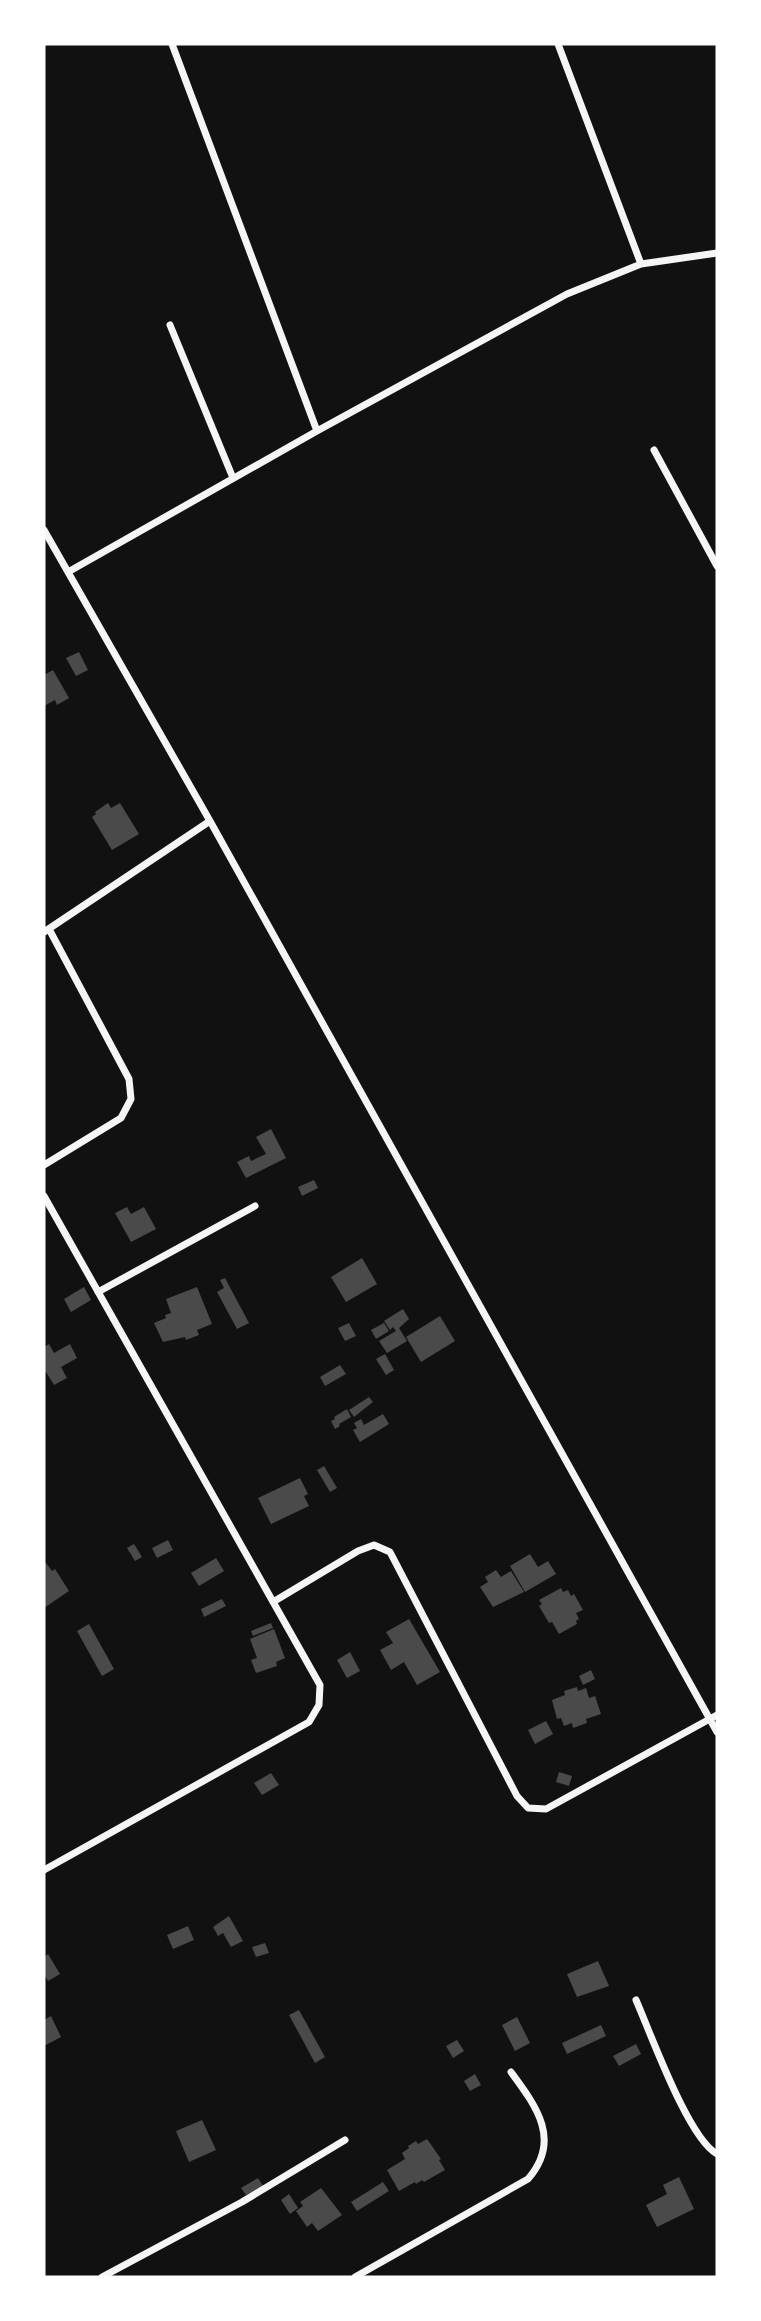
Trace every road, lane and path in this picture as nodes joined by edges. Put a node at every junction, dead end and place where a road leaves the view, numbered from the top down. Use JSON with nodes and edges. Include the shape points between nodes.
{"nodes":[{"id":1,"x":172,"y":44,"type":"edge"},
{"id":2,"x":558,"y":44,"type":"edge"},
{"id":3,"x":717,"y":253,"type":"edge"},
{"id":4,"x":641,"y":264,"type":"junction"},
{"id":5,"x":170,"y":325,"type":"dead end"},
{"id":6,"x":317,"y":431,"type":"junction"},
{"id":7,"x":653,"y":450,"type":"dead end"},
{"id":8,"x":233,"y":478,"type":"junction"},
{"id":9,"x":44,"y":530,"type":"edge"},
{"id":10,"x":717,"y":566,"type":"edge"},
{"id":11,"x":68,"y":572,"type":"junction"},
{"id":12,"x":211,"y":821,"type":"junction"},
{"id":13,"x":46,"y":931,"type":"edge"},
{"id":14,"x":44,"y":1165,"type":"edge"},
{"id":15,"x":44,"y":1196,"type":"edge"},
{"id":16,"x":255,"y":1206,"type":"dead end"},
{"id":17,"x":98,"y":1292,"type":"junction"},
{"id":18,"x":273,"y":1602,"type":"junction"},
{"id":19,"x":714,"y":1717,"type":"edge"},
{"id":20,"x":717,"y":1732,"type":"edge"},
{"id":21,"x":44,"y":1870,"type":"edge"},
{"id":22,"x":636,"y":2000,"type":"dead end"},
{"id":23,"x":510,"y":2072,"type":"dead end"},
{"id":24,"x":345,"y":2140,"type":"dead end"},
{"id":25,"x":717,"y":2154,"type":"edge"},
{"id":26,"x":102,"y":2277,"type":"edge"},
{"id":27,"x":355,"y":2277,"type":"edge"}],
"edges":[{"from":1,"to":6,"type":"street"},
{"from":2,"to":4,"type":"street"},
{"from":3,"to":4,"type":"street"},
{"from":4,"to":6,"type":"street","via":[[567,293]]},
{"from":5,"to":8,"type":"street"},
{"from":6,"to":8,"type":"street"},
{"from":7,"to":10,"type":"street"},
{"from":8,"to":11,"type":"street"},
{"from":9,"to":11,"type":"street"},
{"from":11,"to":12,"type":"street"},
{"from":12,"to":13,"type":"street"},
{"from":12,"to":19,"type":"street"},
{"from":13,"to":14,"type":"street","via":[[129,1079],[131,1099],[121,1118]]},
{"from":15,"to":17,"type":"street"},
{"from":16,"to":17,"type":"street"},
{"from":17,"to":18,"type":"street"},
{"from":18,"to":19,"type":"street","via":[[358,1551],[374,1545],[390,1552],[517,1796],[528,1808],[546,1809]]},
{"from":18,"to":21,"type":"street","via":[[320,1685],[318,1705],[309,1722]]},
{"from":19,"to":20,"type":"street"},
{"from":22,"to":25,"type":"street","via":[[688,2118]]},
{"from":23,"to":27,"type":"street","via":[[538,2112],[545,2149],[539,2166],[528,2179]]},
{"from":24,"to":26,"type":"street","via":[[242,2203]]}]}
